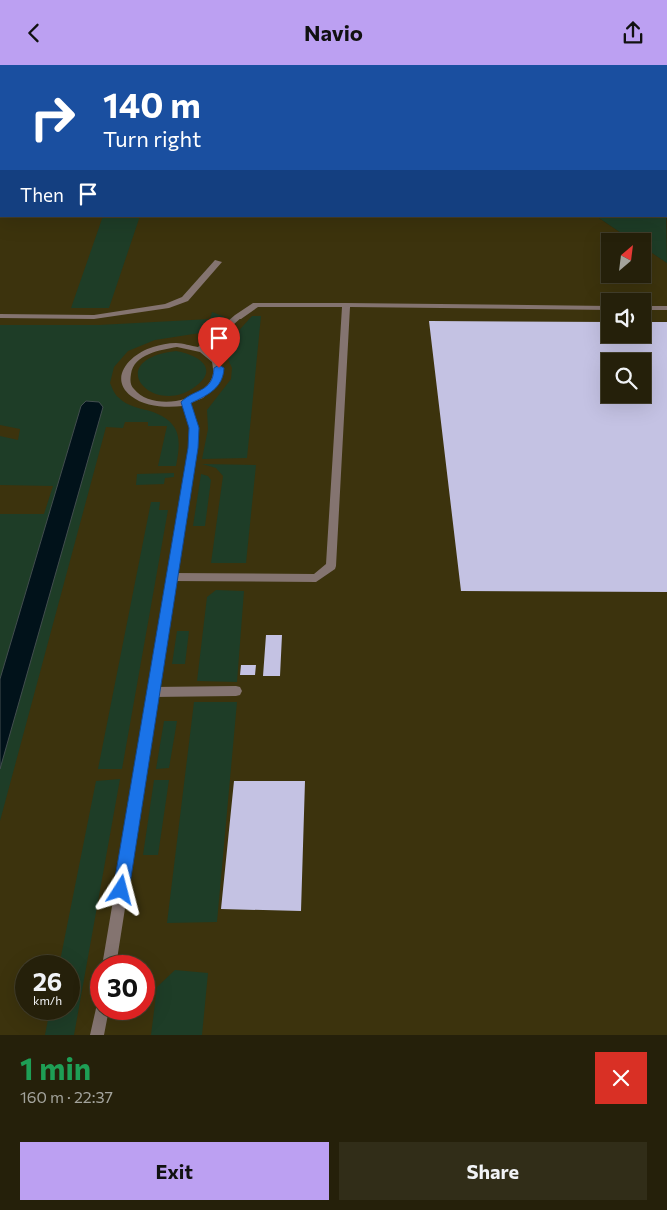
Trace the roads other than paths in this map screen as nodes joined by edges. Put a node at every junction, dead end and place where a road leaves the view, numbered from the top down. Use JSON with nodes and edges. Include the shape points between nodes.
{"nodes":[{"id":1,"x":218,"y":262,"type":"dead end"},
{"id":2,"x":346,"y":305,"type":"junction"},
{"id":3,"x":601,"y":308,"type":"edge"},
{"id":4,"x":651,"y":308,"type":"edge"},
{"id":5,"x":667,"y":309,"type":"edge"},
{"id":6,"x":0,"y":316,"type":"edge"},
{"id":7,"x":201,"y":349,"type":"junction"},
{"id":8,"x":186,"y":402,"type":"junction"},
{"id":9,"x":172,"y":577,"type":"junction"},
{"id":10,"x":236,"y":691,"type":"dead end"},
{"id":11,"x":153,"y":692,"type":"junction"},
{"id":12,"x":110,"y":955,"type":"edge"},
{"id":13,"x":100,"y":1020,"type":"edge"},
{"id":14,"x":97,"y":1035,"type":"edge"}],
"edges":[{"from":1,"to":6,"type":"street","via":[[186,299],[166,306],[94,317]]},
{"from":2,"to":3,"type":"street"},
{"from":2,"to":7,"type":"street","via":[[256,305]]},
{"from":2,"to":9,"type":"street","via":[[331,566],[316,578]]},
{"from":4,"to":5,"type":"street"},
{"from":7,"to":8,"type":"street","via":[[216,360],[219,376],[208,391]]},
{"from":7,"to":8,"type":"street","via":[[177,345],[151,350],[136,359],[126,371],[128,388],[140,398],[158,404]]},
{"from":8,"to":9,"type":"street","via":[[194,428],[193,448]]},
{"from":9,"to":11,"type":"street"},
{"from":10,"to":11,"type":"street"},
{"from":11,"to":12,"type":"street"},
{"from":13,"to":14,"type":"street"}]}
